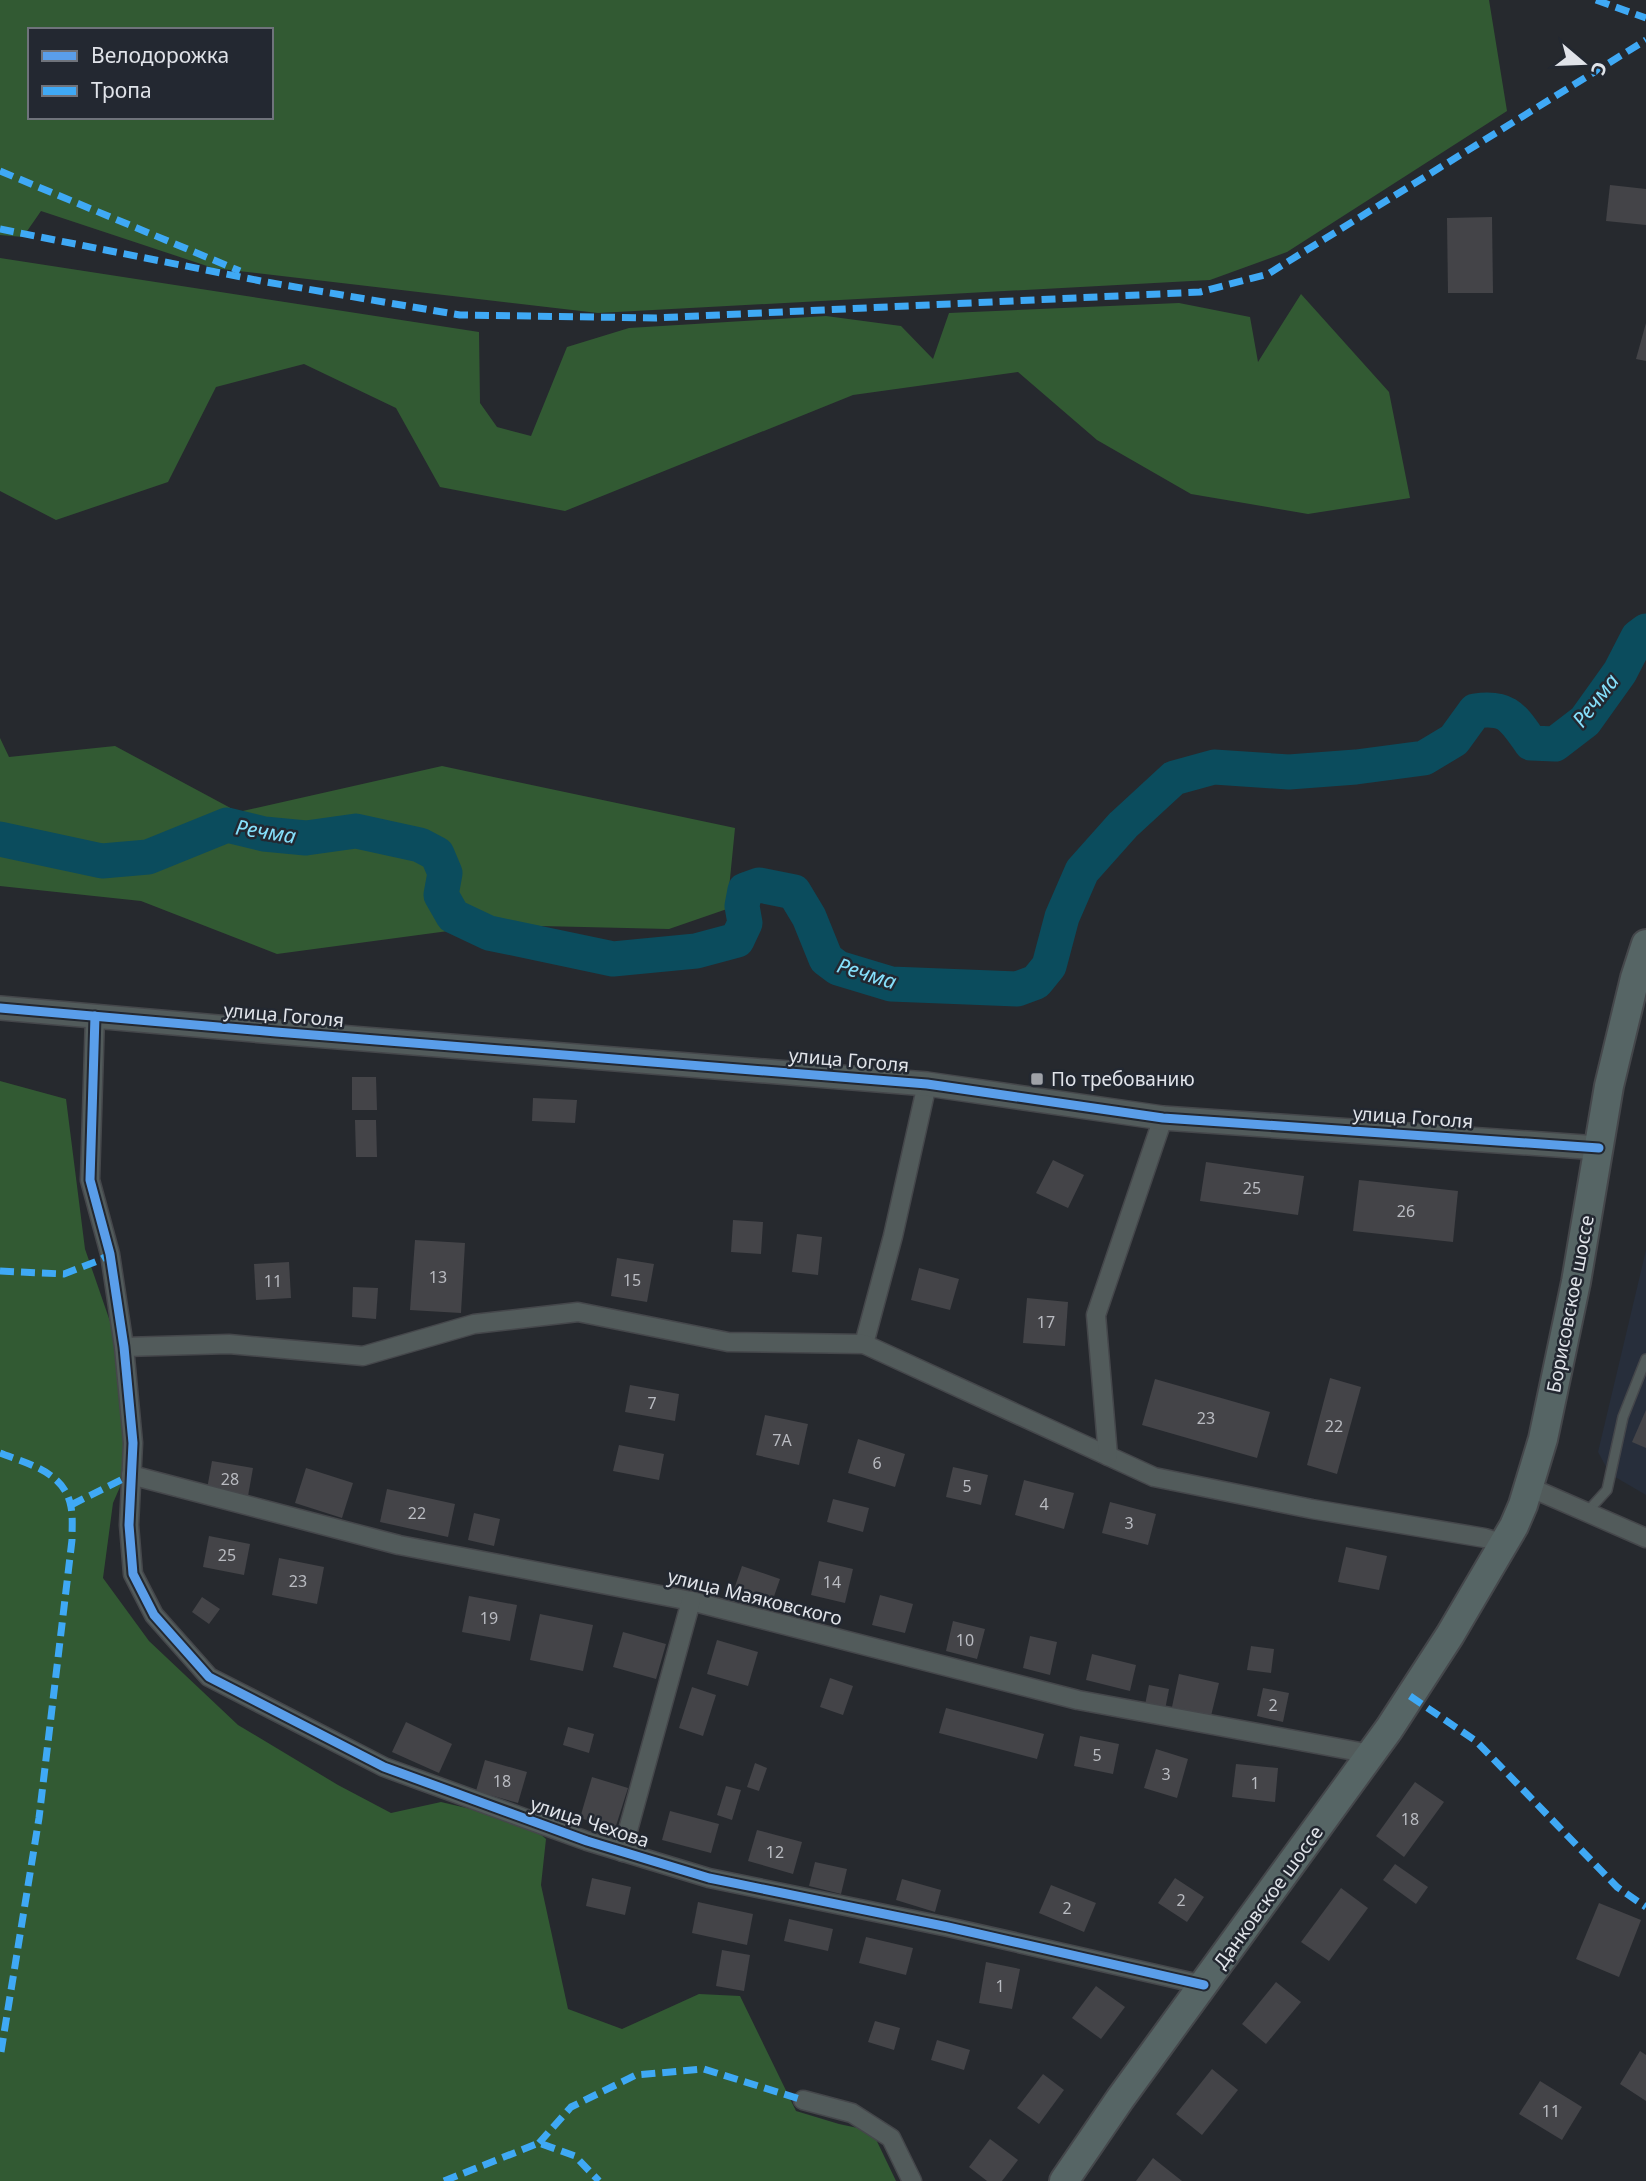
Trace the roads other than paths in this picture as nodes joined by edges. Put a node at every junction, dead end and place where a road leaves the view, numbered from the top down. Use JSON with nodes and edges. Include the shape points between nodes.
{"nodes":[{"id":1,"x":1646,"y":944,"type":"edge"},
{"id":2,"x":0,"y":1007,"type":"edge"},
{"id":3,"x":95,"y":1016,"type":"junction"},
{"id":4,"x":927,"y":1084,"type":"junction"},
{"id":5,"x":1163,"y":1118,"type":"junction"},
{"id":6,"x":1599,"y":1148,"type":"junction"},
{"id":7,"x":864,"y":1344,"type":"junction"},
{"id":8,"x":124,"y":1347,"type":"junction"},
{"id":9,"x":1646,"y":1359,"type":"edge"},
{"id":10,"x":1108,"y":1456,"type":"junction"},
{"id":11,"x":131,"y":1475,"type":"junction"},
{"id":12,"x":1529,"y":1487,"type":"junction"},
{"id":13,"x":1587,"y":1512,"type":"junction"},
{"id":14,"x":1646,"y":1538,"type":"edge"},
{"id":15,"x":1505,"y":1544,"type":"junction"},
{"id":16,"x":691,"y":1601,"type":"junction"},
{"id":17,"x":1443,"y":1645,"type":"joint"},
{"id":18,"x":1371,"y":1754,"type":"junction"},
{"id":19,"x":622,"y":1852,"type":"junction"},
{"id":20,"x":1204,"y":1985,"type":"junction"},
{"id":21,"x":803,"y":2099,"type":"dead end"},
{"id":22,"x":912,"y":2181,"type":"edge"},
{"id":23,"x":1064,"y":2181,"type":"edge"}],
"edges":[{"from":1,"to":6,"type":"main road","name":"Борисовское шоссе","via":[[1618,1048]]},
{"from":2,"to":3,"type":"street","name":"улица Гоголя"},
{"from":3,"to":4,"type":"street","name":"улица Гоголя"},
{"from":3,"to":8,"type":"street","name":"улица Чехова","via":[[90,1180],[110,1254]]},
{"from":4,"to":5,"type":"street","name":"улица Гоголя"},
{"from":4,"to":7,"type":"street"},
{"from":5,"to":6,"type":"street","name":"улица Гоголя"},
{"from":5,"to":10,"type":"street","via":[[1096,1315]]},
{"from":6,"to":12,"type":"main road","name":"Борисовское шоссе","via":[[1573,1295]]},
{"from":7,"to":8,"type":"street","via":[[728,1342],[578,1312],[474,1324],[363,1356],[229,1344]]},
{"from":7,"to":10,"type":"street"},
{"from":8,"to":11,"type":"street","name":"улица Чехова","via":[[133,1443]]},
{"from":9,"to":13,"type":"lane","via":[[1623,1417],[1607,1490]]},
{"from":10,"to":15,"type":"street","via":[[1154,1477]]},
{"from":11,"to":16,"type":"street","name":"улица Маяковского","via":[[399,1545]]},
{"from":11,"to":19,"type":"street","name":"улица Чехова","via":[[133,1574],[154,1615],[209,1676],[384,1768]]},
{"from":12,"to":13,"type":"street"},
{"from":12,"to":15,"type":"main road","name":"Борисовское шоссе"},
{"from":13,"to":14,"type":"street"},
{"from":15,"to":17,"type":"main road","name":"Борисовское шоссе"},
{"from":16,"to":18,"type":"street","name":"улица Маяковского","via":[[1078,1700]]},
{"from":16,"to":19,"type":"street"},
{"from":17,"to":18,"type":"main road","name":"Данковское шоссе"},
{"from":18,"to":20,"type":"main road","name":"Данковское шоссе"},
{"from":19,"to":20,"type":"street","name":"улица Чехова","via":[[709,1878]]},
{"from":20,"to":23,"type":"main road","name":"Данковское шоссе"},
{"from":21,"to":22,"type":"street","via":[[852,2113],[891,2138]]}]}
